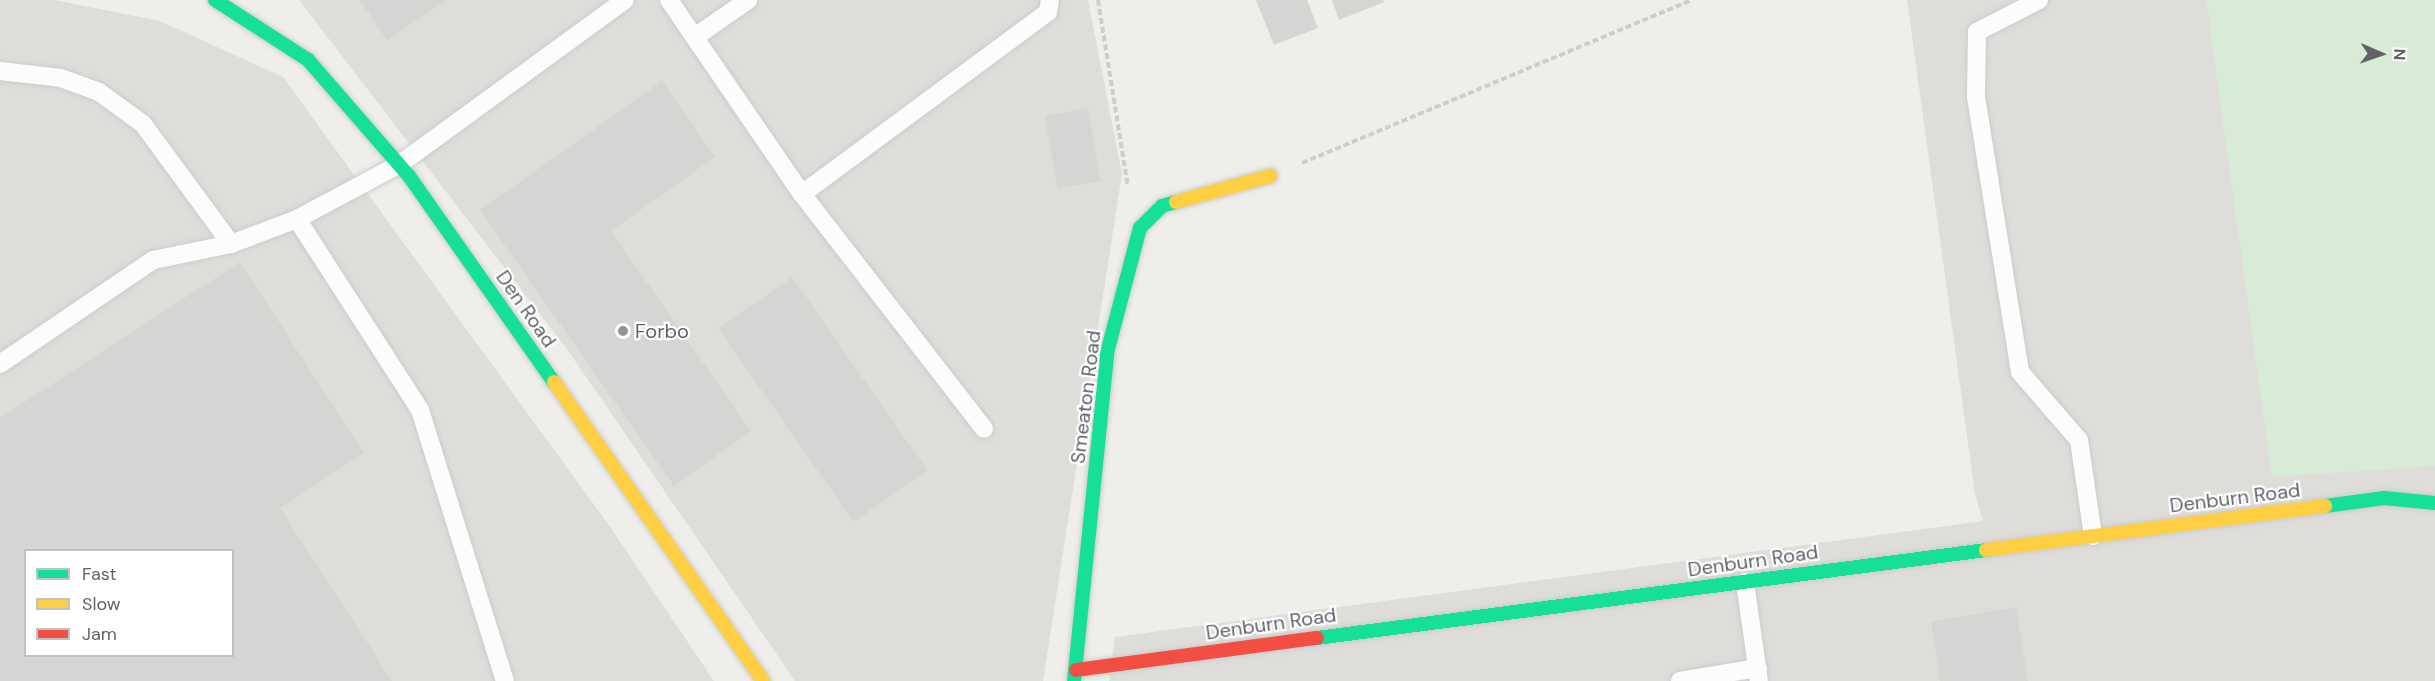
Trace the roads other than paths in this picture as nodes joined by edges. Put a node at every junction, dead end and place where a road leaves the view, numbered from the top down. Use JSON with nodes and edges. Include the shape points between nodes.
{"nodes":[{"id":1,"x":215,"y":0,"type":"edge"},
{"id":2,"x":625,"y":0,"type":"edge"},
{"id":3,"x":669,"y":0,"type":"edge"},
{"id":4,"x":748,"y":0,"type":"edge"},
{"id":5,"x":1050,"y":0,"type":"edge"},
{"id":6,"x":2039,"y":0,"type":"edge"},
{"id":7,"x":695,"y":37,"type":"junction"},
{"id":8,"x":0,"y":71,"type":"edge"},
{"id":9,"x":400,"y":164,"type":"junction"},
{"id":10,"x":1270,"y":176,"type":"road end"},
{"id":11,"x":802,"y":194,"type":"junction"},
{"id":12,"x":297,"y":219,"type":"junction"},
{"id":13,"x":231,"y":243,"type":"junction"},
{"id":14,"x":0,"y":364,"type":"edge"},
{"id":15,"x":984,"y":429,"type":"dead end"},
{"id":16,"x":2435,"y":503,"type":"edge"},
{"id":17,"x":2093,"y":536,"type":"junction"},
{"id":18,"x":1745,"y":582,"type":"junction"},
{"id":19,"x":1075,"y":675,"type":"edge"},
{"id":20,"x":1758,"y":675,"type":"edge"},
{"id":21,"x":505,"y":681,"type":"edge"},
{"id":22,"x":763,"y":681,"type":"edge"},
{"id":23,"x":1680,"y":681,"type":"edge"}],
"edges":[{"from":1,"to":9,"type":"street","name":"Den Road","via":[[308,60]]},
{"from":2,"to":9,"type":"lane"},
{"from":3,"to":7,"type":"lane"},
{"from":4,"to":7,"type":"lane"},
{"from":5,"to":11,"type":"lane","via":[[1048,12]]},
{"from":6,"to":17,"type":"lane","via":[[1977,32],[1977,97],[2020,372],[2079,440]]},
{"from":7,"to":11,"type":"lane"},
{"from":8,"to":13,"type":"lane","via":[[61,78],[99,92],[143,124]]},
{"from":9,"to":12,"type":"lane"},
{"from":9,"to":22,"type":"street","name":"Den Road"},
{"from":10,"to":19,"type":"street","name":"Smeaton Road","via":[[1162,206],[1140,228],[1108,349]]},
{"from":11,"to":15,"type":"lane"},
{"from":12,"to":13,"type":"lane"},
{"from":12,"to":21,"type":"lane","via":[[420,410]]},
{"from":13,"to":14,"type":"lane","via":[[153,260]]},
{"from":16,"to":17,"type":"street","name":"Denburn Road","via":[[2384,498]]},
{"from":17,"to":18,"type":"street","name":"Denburn Road"},
{"from":18,"to":19,"type":"street","name":"Denburn Road"},
{"from":18,"to":20,"type":"lane"},
{"from":20,"to":23,"type":"lane"}]}
